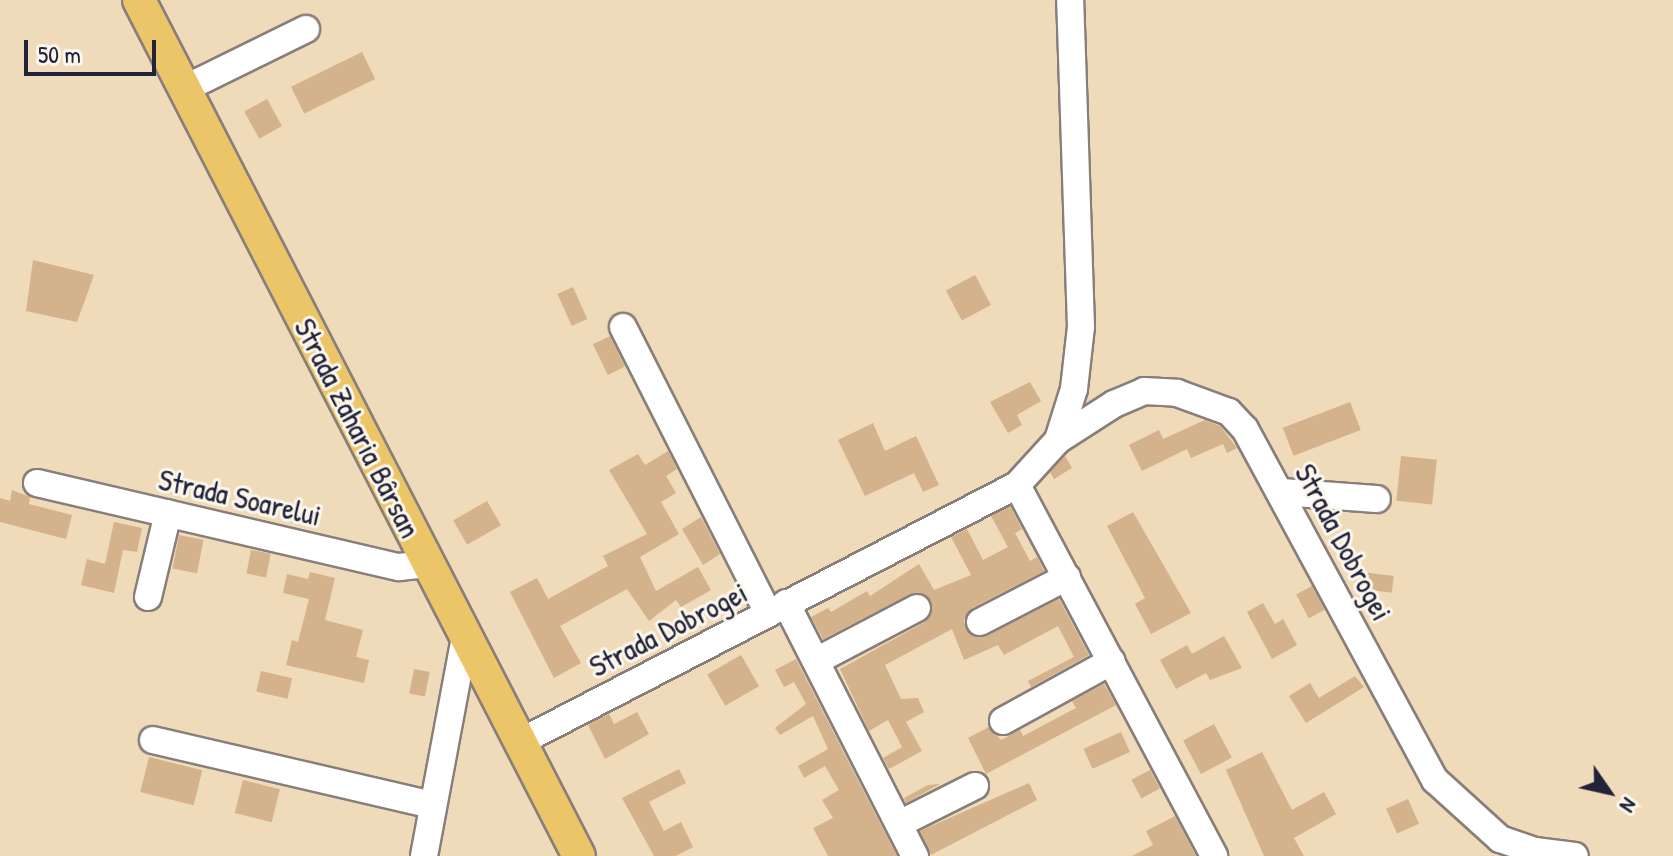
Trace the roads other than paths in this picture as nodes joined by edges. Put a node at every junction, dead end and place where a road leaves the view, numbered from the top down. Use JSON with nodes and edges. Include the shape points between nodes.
{"nodes":[{"id":1,"x":139,"y":0,"type":"edge"},
{"id":2,"x":1070,"y":0,"type":"edge"},
{"id":3,"x":306,"y":29,"type":"dead end"},
{"id":4,"x":184,"y":89,"type":"junction"},
{"id":5,"x":623,"y":327,"type":"dead end"},
{"id":6,"x":1058,"y":440,"type":"junction"},
{"id":7,"x":37,"y":483,"type":"dead end"},
{"id":8,"x":1017,"y":485,"type":"junction"},
{"id":9,"x":1281,"y":492,"type":"junction"},
{"id":10,"x":1377,"y":499,"type":"dead end"},
{"id":11,"x":168,"y":513,"type":"junction"},
{"id":12,"x":428,"y":564,"type":"junction"},
{"id":13,"x":1067,"y":577,"type":"junction"},
{"id":14,"x":148,"y":597,"type":"dead end"},
{"id":15,"x":777,"y":608,"type":"junction"},
{"id":16,"x":917,"y":608,"type":"dead end"},
{"id":17,"x":980,"y":622,"type":"dead end"},
{"id":18,"x":465,"y":637,"type":"junction"},
{"id":19,"x":816,"y":661,"type":"junction"},
{"id":20,"x":1112,"y":661,"type":"junction"},
{"id":21,"x":1003,"y":721,"type":"dead end"},
{"id":22,"x":153,"y":740,"type":"dead end"},
{"id":23,"x":520,"y":742,"type":"junction"},
{"id":24,"x":975,"y":786,"type":"dead end"},
{"id":25,"x":433,"y":805,"type":"junction"},
{"id":26,"x":899,"y":824,"type":"junction"},
{"id":27,"x":424,"y":856,"type":"edge"},
{"id":28,"x":579,"y":856,"type":"edge"},
{"id":29,"x":915,"y":856,"type":"edge"},
{"id":30,"x":1214,"y":856,"type":"edge"},
{"id":31,"x":1575,"y":856,"type":"edge"}],
"edges":[{"from":1,"to":4,"type":"main road","name":"Strada Zaharia Bârsan"},
{"from":2,"to":6,"type":"street","via":[[1081,327],[1074,389]]},
{"from":3,"to":4,"type":"street"},
{"from":4,"to":12,"type":"main road","name":"Strada Zaharia Bârsan"},
{"from":5,"to":15,"type":"street"},
{"from":6,"to":8,"type":"street","name":"Strada Dobrogei"},
{"from":6,"to":9,"type":"street","name":"Strada Dobrogei","via":[[1144,391],[1177,393],[1229,412],[1245,429]]},
{"from":7,"to":11,"type":"street","name":"Strada Soarelui"},
{"from":8,"to":13,"type":"street"},
{"from":8,"to":15,"type":"street","name":"Strada Dobrogei"},
{"from":9,"to":10,"type":"street"},
{"from":9,"to":31,"type":"street","name":"Strada Dobrogei","via":[[1435,780],[1500,839]]},
{"from":11,"to":12,"type":"street","name":"Strada Soarelui","via":[[399,567]]},
{"from":11,"to":14,"type":"street"},
{"from":12,"to":18,"type":"main road","name":"Strada Zaharia Bârsan"},
{"from":13,"to":17,"type":"street"},
{"from":13,"to":20,"type":"street"},
{"from":15,"to":19,"type":"street"},
{"from":15,"to":23,"type":"street","name":"Strada Dobrogei"},
{"from":16,"to":19,"type":"street"},
{"from":18,"to":23,"type":"main road","name":"Strada Zaharia Bârsan"},
{"from":18,"to":25,"type":"street"},
{"from":19,"to":26,"type":"street"},
{"from":20,"to":21,"type":"street"},
{"from":20,"to":30,"type":"street"},
{"from":22,"to":25,"type":"street"},
{"from":23,"to":28,"type":"main road","name":"Strada Zaharia Bârsan"},
{"from":24,"to":26,"type":"street"},
{"from":25,"to":27,"type":"street"},
{"from":26,"to":29,"type":"street"}]}
